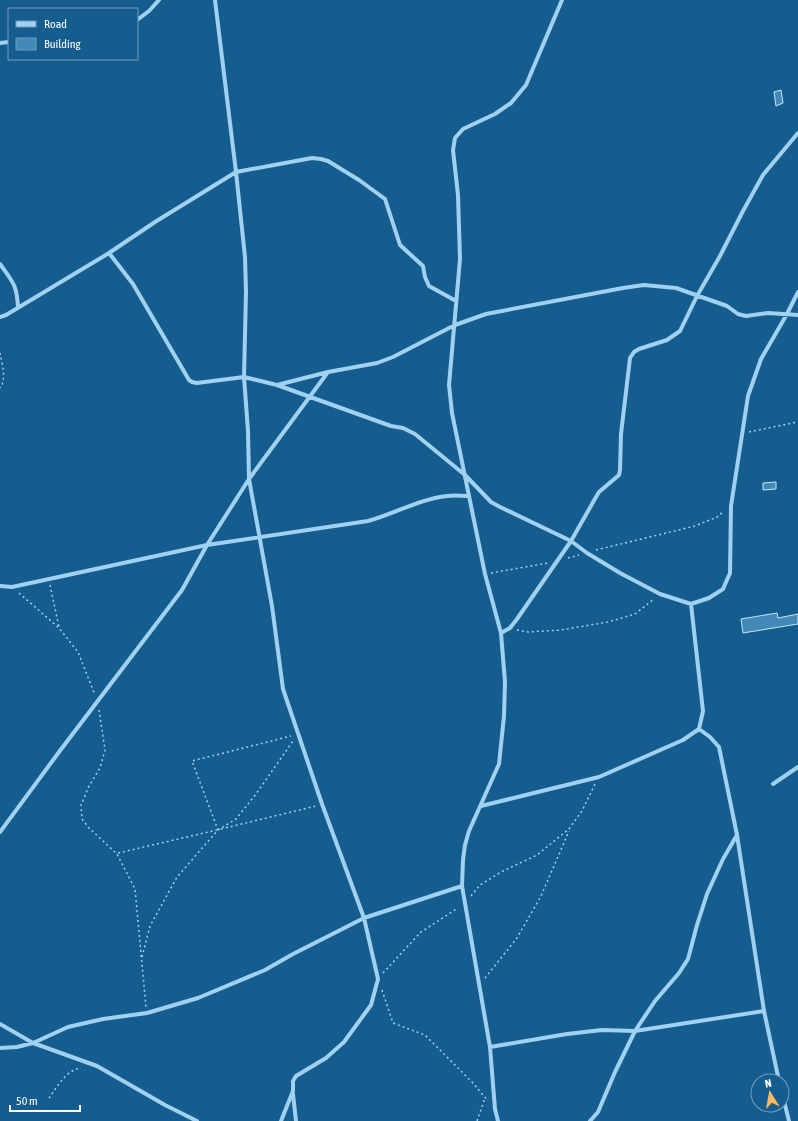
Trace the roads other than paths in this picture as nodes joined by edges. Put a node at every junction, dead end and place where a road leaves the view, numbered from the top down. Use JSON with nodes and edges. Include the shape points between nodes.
{"nodes":[{"id":1,"x":159,"y":0,"type":"edge"},
{"id":2,"x":215,"y":0,"type":"edge"},
{"id":3,"x":562,"y":0,"type":"edge"},
{"id":4,"x":138,"y":19,"type":"edge"},
{"id":5,"x":798,"y":133,"type":"edge"},
{"id":6,"x":236,"y":172,"type":"junction"},
{"id":7,"x":109,"y":253,"type":"junction"},
{"id":8,"x":0,"y":264,"type":"edge"},
{"id":9,"x":798,"y":292,"type":"edge"},
{"id":10,"x":697,"y":296,"type":"junction"},
{"id":11,"x":456,"y":301,"type":"junction"},
{"id":12,"x":18,"y":308,"type":"junction"},
{"id":13,"x":787,"y":314,"type":"junction"},
{"id":14,"x":798,"y":315,"type":"edge"},
{"id":15,"x":0,"y":317,"type":"edge"},
{"id":16,"x":455,"y":325,"type":"junction"},
{"id":17,"x":328,"y":372,"type":"junction"},
{"id":18,"x":244,"y":377,"type":"junction"},
{"id":19,"x":277,"y":385,"type":"junction"},
{"id":20,"x":308,"y":398,"type":"junction"},
{"id":21,"x":465,"y":475,"type":"junction"},
{"id":22,"x":249,"y":479,"type":"junction"},
{"id":23,"x":469,"y":496,"type":"junction"},
{"id":24,"x":260,"y":538,"type":"junction"},
{"id":25,"x":571,"y":541,"type":"junction"},
{"id":26,"x":207,"y":545,"type":"junction"},
{"id":27,"x":0,"y":586,"type":"edge"},
{"id":28,"x":691,"y":604,"type":"junction"},
{"id":29,"x":501,"y":633,"type":"junction"},
{"id":30,"x":699,"y":729,"type":"junction"},
{"id":31,"x":798,"y":767,"type":"edge"},
{"id":32,"x":773,"y":784,"type":"dead end"},
{"id":33,"x":481,"y":806,"type":"junction"},
{"id":34,"x":0,"y":832,"type":"edge"},
{"id":35,"x":737,"y":835,"type":"junction"},
{"id":36,"x":462,"y":886,"type":"junction"},
{"id":37,"x":364,"y":918,"type":"junction"},
{"id":38,"x":764,"y":1011,"type":"junction"},
{"id":39,"x":0,"y":1024,"type":"edge"},
{"id":40,"x":635,"y":1031,"type":"junction"},
{"id":41,"x":33,"y":1044,"type":"junction"},
{"id":42,"x":490,"y":1047,"type":"junction"},
{"id":43,"x":0,"y":1048,"type":"edge"},
{"id":44,"x":777,"y":1073,"type":"edge"},
{"id":45,"x":293,"y":1091,"type":"junction"},
{"id":46,"x":197,"y":1121,"type":"edge"},
{"id":47,"x":281,"y":1121,"type":"edge"},
{"id":48,"x":296,"y":1121,"type":"edge"},
{"id":49,"x":498,"y":1121,"type":"edge"},
{"id":50,"x":590,"y":1121,"type":"edge"}],
"edges":[{"from":1,"to":4,"type":"street"},
{"from":2,"to":6,"type":"street"},
{"from":3,"to":11,"type":"street","via":[[526,85],[511,103],[495,114],[463,129],[454,138],[460,259]]},
{"from":5,"to":10,"type":"street","via":[[763,175]]},
{"from":6,"to":7,"type":"street"},
{"from":6,"to":11,"type":"street","via":[[312,158],[334,165],[385,199],[400,245],[423,266],[429,286]]},
{"from":6,"to":18,"type":"street","via":[[245,271]]},
{"from":7,"to":12,"type":"street"},
{"from":7,"to":18,"type":"street","via":[[133,284],[189,380],[197,383]]},
{"from":8,"to":12,"type":"street","via":[[14,282]]},
{"from":9,"to":13,"type":"street"},
{"from":10,"to":13,"type":"street","via":[[727,306],[746,316]]},
{"from":10,"to":16,"type":"street","via":[[676,288],[623,288],[503,310]]},
{"from":10,"to":25,"type":"street","via":[[675,336],[639,349],[630,358],[619,474],[596,497]]},
{"from":11,"to":16,"type":"street"},
{"from":12,"to":15,"type":"street"},
{"from":13,"to":14,"type":"street"},
{"from":13,"to":28,"type":"street","via":[[761,359],[748,396],[731,506],[730,573],[723,589],[709,598]]},
{"from":16,"to":17,"type":"street","via":[[377,363]]},
{"from":16,"to":21,"type":"street","via":[[449,385]]},
{"from":17,"to":19,"type":"street"},
{"from":17,"to":20,"type":"street"},
{"from":18,"to":19,"type":"street"},
{"from":18,"to":22,"type":"street"},
{"from":19,"to":20,"type":"street"},
{"from":20,"to":21,"type":"street","via":[[403,428],[415,434]]},
{"from":20,"to":22,"type":"street"},
{"from":21,"to":23,"type":"street"},
{"from":21,"to":25,"type":"street","via":[[491,502]]},
{"from":22,"to":24,"type":"street"},
{"from":22,"to":26,"type":"street"},
{"from":23,"to":24,"type":"street","via":[[448,496],[426,501],[368,521]]},
{"from":23,"to":29,"type":"street","via":[[485,574]]},
{"from":24,"to":26,"type":"street"},
{"from":24,"to":37,"type":"street","via":[[283,689]]},
{"from":25,"to":28,"type":"street","via":[[620,573],[660,594]]},
{"from":25,"to":29,"type":"street","via":[[510,628]]},
{"from":26,"to":27,"type":"street","via":[[12,587]]},
{"from":26,"to":34,"type":"street","via":[[182,590]]},
{"from":28,"to":30,"type":"street","via":[[703,711]]},
{"from":29,"to":33,"type":"street","via":[[505,682],[501,750],[499,764]]},
{"from":30,"to":33,"type":"street","via":[[683,740],[599,777]]},
{"from":30,"to":35,"type":"street","via":[[719,747]]},
{"from":31,"to":32,"type":"street"},
{"from":33,"to":36,"type":"street","via":[[465,845]]},
{"from":35,"to":38,"type":"street"},
{"from":35,"to":40,"type":"street","via":[[707,894],[688,959]]},
{"from":36,"to":37,"type":"street"},
{"from":36,"to":42,"type":"street"},
{"from":37,"to":41,"type":"street","via":[[265,970],[198,998],[147,1013],[68,1027]]},
{"from":37,"to":45,"type":"street","via":[[378,979],[371,1005],[344,1042],[326,1058],[296,1076]]},
{"from":38,"to":40,"type":"street"},
{"from":38,"to":44,"type":"street"},
{"from":39,"to":41,"type":"street"},
{"from":40,"to":42,"type":"street","via":[[602,1030]]},
{"from":40,"to":50,"type":"street","via":[[614,1072],[598,1112]]},
{"from":41,"to":43,"type":"street"},
{"from":41,"to":46,"type":"street","via":[[97,1066]]},
{"from":42,"to":49,"type":"street"},
{"from":45,"to":47,"type":"street"},
{"from":45,"to":48,"type":"street"}]}
